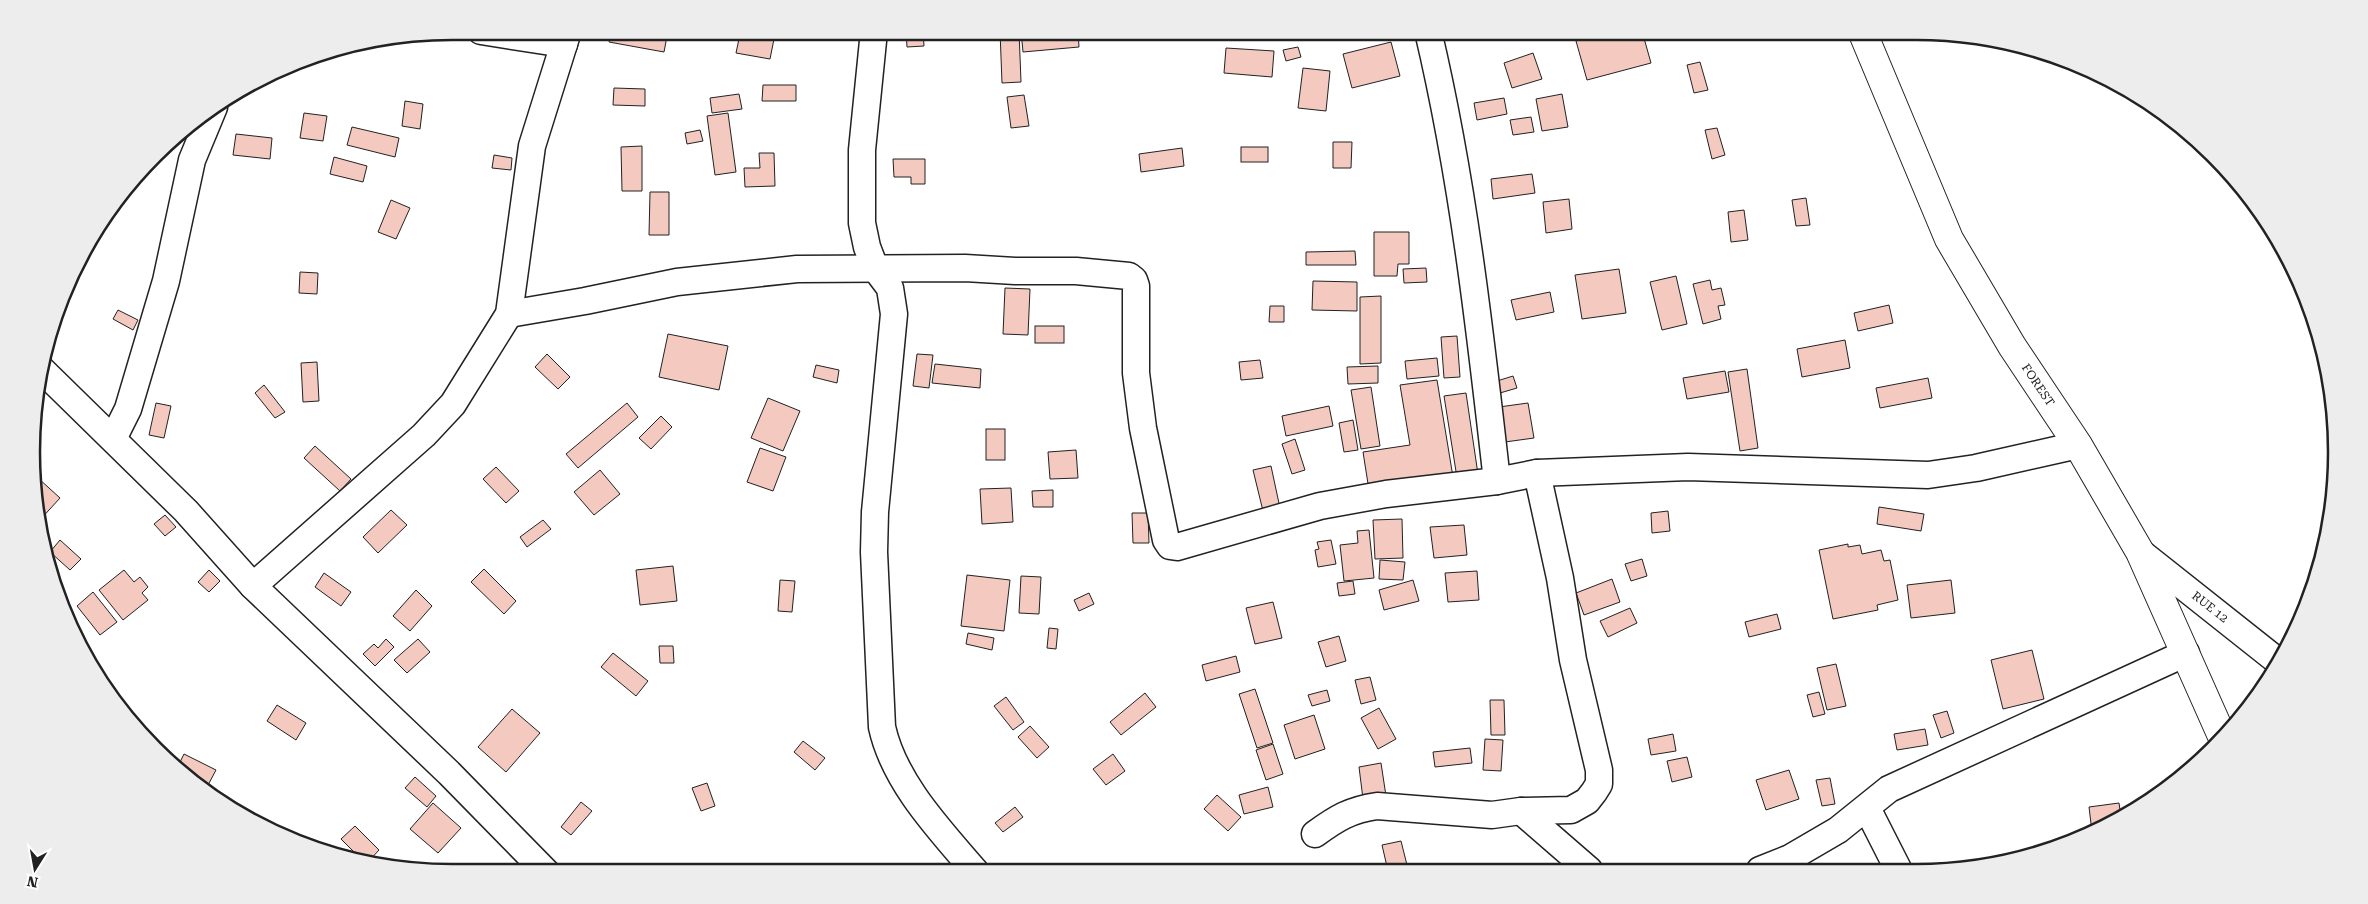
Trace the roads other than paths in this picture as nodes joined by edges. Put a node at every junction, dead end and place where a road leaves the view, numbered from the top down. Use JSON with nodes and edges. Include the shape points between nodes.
{"nodes":[{"id":1,"x":565,"y":40,"type":"edge"},
{"id":2,"x":873,"y":40,"type":"edge"},
{"id":3,"x":1430,"y":40,"type":"edge"},
{"id":4,"x":1866,"y":40,"type":"edge"},
{"id":5,"x":209,"y":119,"type":"edge"},
{"id":6,"x":875,"y":268,"type":"junction"},
{"id":7,"x":509,"y":314,"type":"junction"},
{"id":8,"x":47,"y":375,"type":"edge"},
{"id":9,"x":113,"y":439,"type":"junction"},
{"id":10,"x":2078,"y":445,"type":"junction"},
{"id":11,"x":1537,"y":473,"type":"junction"},
{"id":12,"x":1498,"y":481,"type":"junction"},
{"id":13,"x":2140,"y":552,"type":"junction"},
{"id":14,"x":253,"y":586,"type":"junction"},
{"id":15,"x":2186,"y":653,"type":"junction"},
{"id":16,"x":2273,"y":658,"type":"edge"},
{"id":17,"x":2220,"y":730,"type":"edge"},
{"id":18,"x":1867,"y":808,"type":"junction"},
{"id":19,"x":1521,"y":811,"type":"junction"},
{"id":20,"x":1315,"y":834,"type":"dead end"},
{"id":21,"x":540,"y":864,"type":"edge"},
{"id":22,"x":969,"y":864,"type":"edge"},
{"id":23,"x":1582,"y":864,"type":"edge"},
{"id":24,"x":1773,"y":864,"type":"edge"},
{"id":25,"x":1895,"y":864,"type":"edge"}],
"edges":[{"from":1,"to":7,"type":"street","via":[[532,146]]},
{"from":2,"to":6,"type":"street","via":[[862,150],[862,223]]},
{"from":3,"to":12,"type":"street","via":[[1476,288]]},
{"from":4,"to":10,"type":"street","name":"FOREST","via":[[1950,239],[2012,346]]},
{"from":5,"to":9,"type":"street","via":[[192,160],[163,290],[128,409]]},
{"from":6,"to":7,"type":"street","via":[[797,269],[677,282]]},
{"from":6,"to":12,"type":"street","via":[[1076,271],[1119,274],[1134,280],[1137,296],[1136,372],[1156,498],[1170,546],[1177,547],[1320,506],[1386,494]]},
{"from":6,"to":22,"type":"street","via":[[890,288],[894,314],[875,512],[882,727],[886,744],[910,788]]},
{"from":7,"to":14,"type":"street","via":[[453,404],[424,435]]},
{"from":8,"to":9,"type":"street"},
{"from":9,"to":14,"type":"street","via":[[186,511]]},
{"from":10,"to":11,"type":"street","via":[[1976,468],[1928,474],[1688,467]]},
{"from":10,"to":13,"type":"street","name":"FOREST"},
{"from":11,"to":12,"type":"street"},
{"from":11,"to":19,"type":"street","via":[[1560,578],[1573,660],[1599,770],[1598,784],[1579,807]]},
{"from":13,"to":15,"type":"street","name":"FOREST"},
{"from":13,"to":16,"type":"street","name":"RUE 12"},
{"from":14,"to":21,"type":"street"},
{"from":15,"to":17,"type":"street","name":"FOREST"},
{"from":15,"to":18,"type":"street","via":[[1889,790]]},
{"from":18,"to":24,"type":"street","via":[[1838,830]]},
{"from":18,"to":25,"type":"street"},
{"from":19,"to":20,"type":"street","via":[[1492,815],[1377,806],[1338,816]]},
{"from":19,"to":23,"type":"street"}]}
